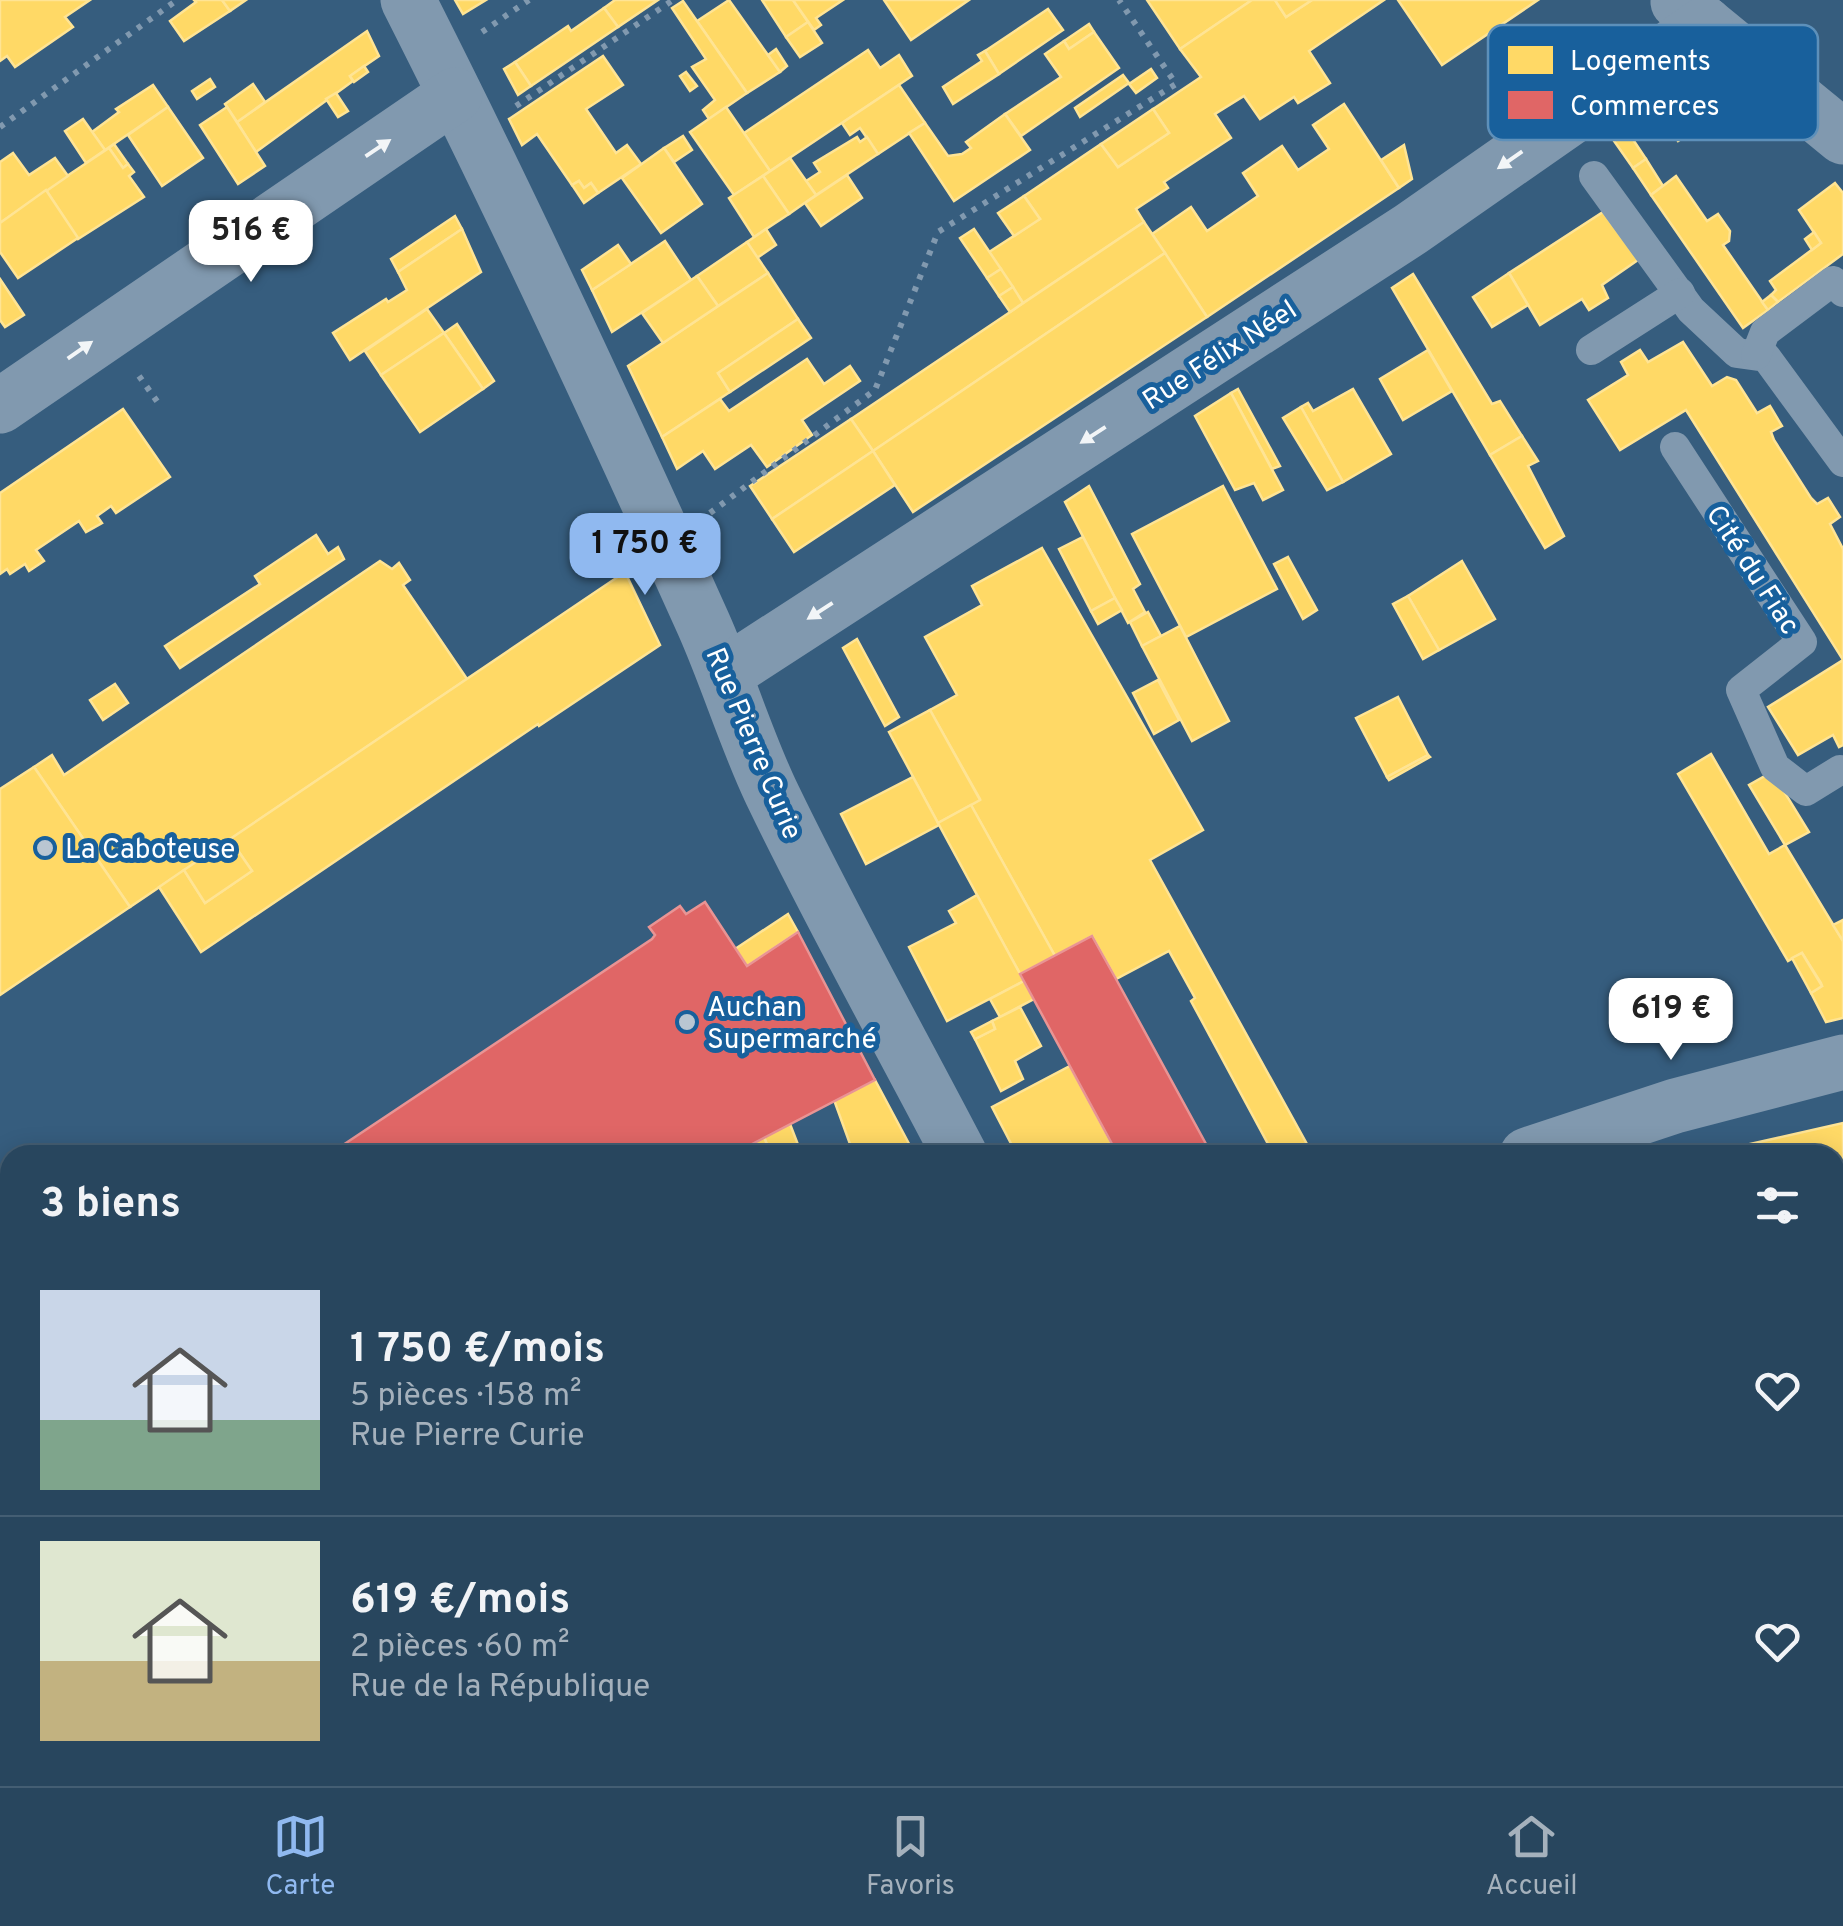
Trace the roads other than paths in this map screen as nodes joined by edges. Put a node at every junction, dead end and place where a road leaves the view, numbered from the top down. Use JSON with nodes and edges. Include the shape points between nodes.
{"nodes":[{"id":1,"x":408,"y":0,"type":"edge"},
{"id":2,"x":465,"y":115,"type":"junction"},
{"id":3,"x":1818,"y":116,"type":"edge"},
{"id":4,"x":1843,"y":136,"type":"edge"},
{"id":5,"x":1525,"y":140,"type":"edge"},
{"id":6,"x":1594,"y":176,"type":"dead end"},
{"id":7,"x":1843,"y":292,"type":"edge"},
{"id":8,"x":1680,"y":293,"type":"junction"},
{"id":9,"x":1591,"y":350,"type":"dead end"},
{"id":10,"x":1756,"y":356,"type":"junction"},
{"id":11,"x":0,"y":406,"type":"edge"},
{"id":12,"x":1674,"y":447,"type":"dead end"},
{"id":13,"x":1843,"y":462,"type":"edge"},
{"id":14,"x":726,"y":673,"type":"junction"},
{"id":15,"x":1842,"y":771,"type":"edge"},
{"id":16,"x":1843,"y":1062,"type":"edge"},
{"id":17,"x":955,"y":1145,"type":"edge"},
{"id":18,"x":1557,"y":1145,"type":"edge"}],
"edges":[{"from":1,"to":2,"type":"street","name":"Rue Pierre Curie"},
{"from":11,"to":2,"type":"street","one_way":true},
{"from":2,"to":14,"type":"street","name":"Rue Pierre Curie"},
{"from":3,"to":4,"type":"street"},
{"from":5,"to":14,"type":"street","name":"Rue Félix Néel","one_way":true,"via":[[1411,229]]},
{"from":6,"to":8,"type":"lane"},
{"from":7,"to":10,"type":"lane","via":[[1833,281],[1765,332]]},
{"from":8,"to":9,"type":"lane"},
{"from":8,"to":10,"type":"lane","via":[[1737,353]]},
{"from":10,"to":13,"type":"lane","via":[[1766,357]]},
{"from":12,"to":15,"type":"lane","name":"Cité du Fiac","via":[[1802,642],[1741,690],[1775,766],[1806,790]]},
{"from":14,"to":17,"type":"street","name":"Rue Pierre Curie","via":[[770,790]]},
{"from":16,"to":18,"type":"street"}]}
